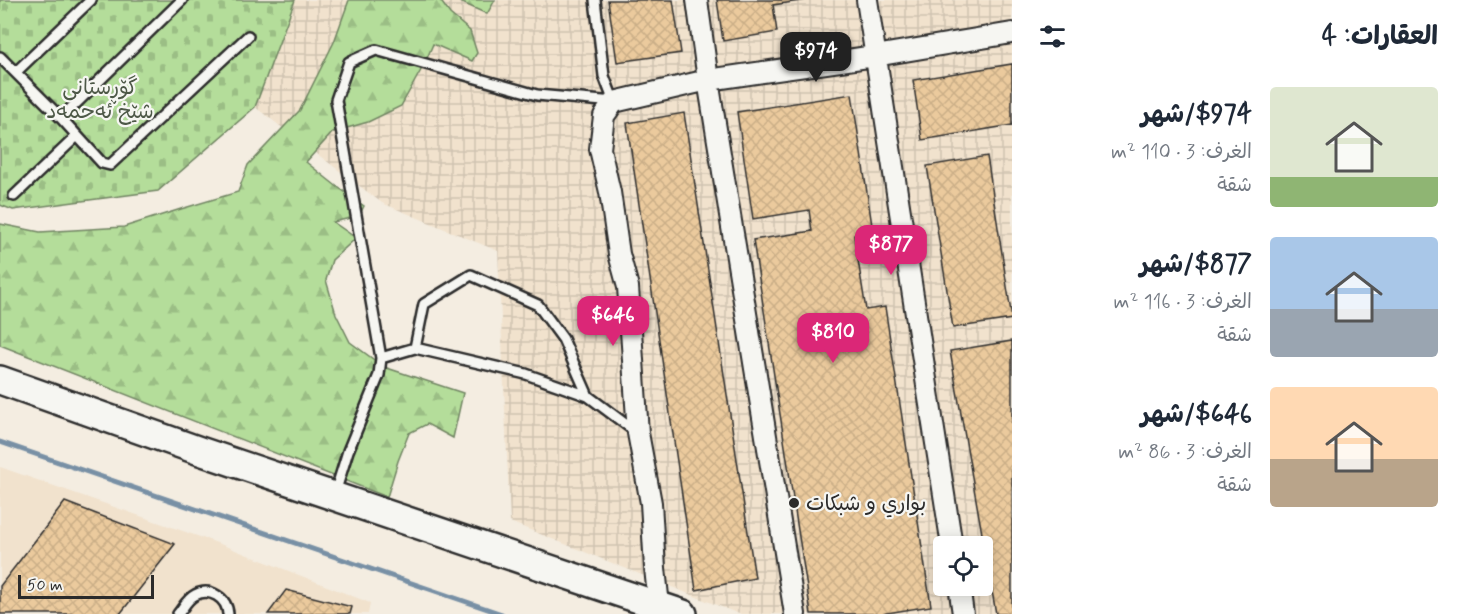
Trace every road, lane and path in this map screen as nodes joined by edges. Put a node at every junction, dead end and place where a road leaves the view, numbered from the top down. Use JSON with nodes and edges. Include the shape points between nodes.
{"nodes":[{"id":1,"x":91,"y":0,"type":"edge"},
{"id":2,"x":182,"y":0,"type":"edge"},
{"id":3,"x":595,"y":0,"type":"edge"},
{"id":4,"x":697,"y":0,"type":"edge"},
{"id":5,"x":867,"y":0,"type":"edge"},
{"id":6,"x":1012,"y":33,"type":"edge"},
{"id":7,"x":248,"y":36,"type":"dead end"},
{"id":8,"x":875,"y":56,"type":"junction"},
{"id":9,"x":0,"y":57,"type":"edge"},
{"id":10,"x":16,"y":72,"type":"junction"},
{"id":11,"x":708,"y":80,"type":"junction"},
{"id":12,"x":614,"y":102,"type":"junction"},
{"id":13,"x":61,"y":118,"type":"junction"},
{"id":14,"x":77,"y":136,"type":"junction"},
{"id":15,"x":14,"y":196,"type":"dead end"},
{"id":16,"x":415,"y":348,"type":"junction"},
{"id":17,"x":381,"y":358,"type":"junction"},
{"id":18,"x":0,"y":380,"type":"edge"},
{"id":19,"x":588,"y":396,"type":"junction"},
{"id":20,"x":638,"y":433,"type":"junction"},
{"id":21,"x":334,"y":496,"type":"junction"},
{"id":22,"x":950,"y":536,"type":"edge"},
{"id":23,"x":960,"y":596,"type":"edge"},
{"id":24,"x":671,"y":610,"type":"edge"},
{"id":25,"x":178,"y":614,"type":"edge"},
{"id":26,"x":228,"y":614,"type":"edge"},
{"id":27,"x":795,"y":614,"type":"edge"},
{"id":28,"x":963,"y":614,"type":"edge"}],
"edges":[{"from":1,"to":10,"type":"lane"},
{"from":2,"to":13,"type":"lane"},
{"from":3,"to":12,"type":"lane","via":[[604,75]]},
{"from":4,"to":11,"type":"street"},
{"from":5,"to":8,"type":"street"},
{"from":6,"to":8,"type":"street"},
{"from":7,"to":14,"type":"lane","via":[[110,165],[102,163]]},
{"from":8,"to":11,"type":"street"},
{"from":8,"to":22,"type":"street"},
{"from":9,"to":10,"type":"lane"},
{"from":10,"to":13,"type":"lane"},
{"from":11,"to":12,"type":"street"},
{"from":11,"to":27,"type":"street"},
{"from":12,"to":17,"type":"lane","via":[[537,95],[376,50],[349,63],[336,100]]},
{"from":12,"to":20,"type":"street","via":[[604,116],[600,149],[628,287]]},
{"from":13,"to":14,"type":"lane"},
{"from":14,"to":15,"type":"lane"},
{"from":16,"to":17,"type":"lane"},
{"from":16,"to":19,"type":"lane","via":[[526,374]]},
{"from":16,"to":19,"type":"lane","via":[[424,304],[471,275],[538,305],[563,339]]},
{"from":17,"to":21,"type":"lane","via":[[379,375]]},
{"from":18,"to":21,"type":"street"},
{"from":19,"to":20,"type":"lane"},
{"from":20,"to":24,"type":"street","via":[[651,503],[655,568]]},
{"from":21,"to":24,"type":"street"},
{"from":23,"to":28,"type":"street"},
{"from":25,"to":26,"type":"lane","via":[[188,600],[202,592],[224,601]]}]}
